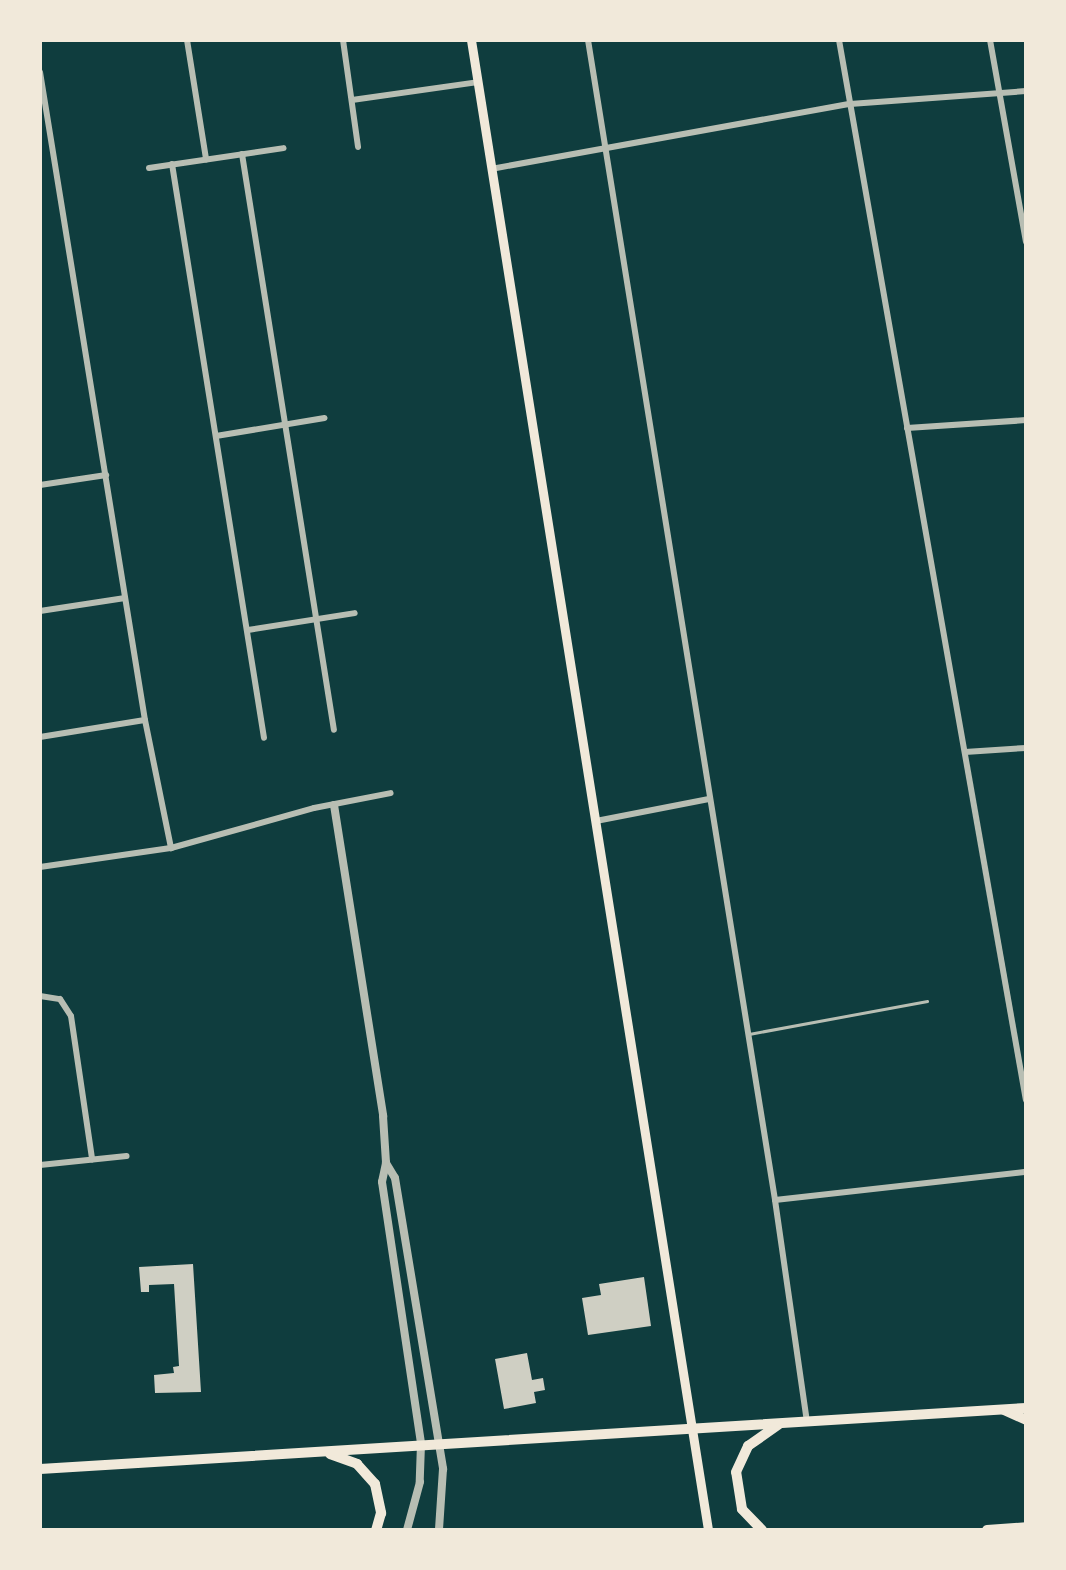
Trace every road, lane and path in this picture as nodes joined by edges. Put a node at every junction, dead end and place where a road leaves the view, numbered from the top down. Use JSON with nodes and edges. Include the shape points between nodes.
{"nodes":[{"id":1,"x":187,"y":40,"type":"edge"},
{"id":2,"x":343,"y":40,"type":"edge"},
{"id":3,"x":471,"y":40,"type":"edge"},
{"id":4,"x":588,"y":40,"type":"edge"},
{"id":5,"x":839,"y":40,"type":"edge"},
{"id":6,"x":990,"y":40,"type":"edge"},
{"id":7,"x":40,"y":72,"type":"edge"},
{"id":8,"x":478,"y":82,"type":"junction"},
{"id":9,"x":1026,"y":91,"type":"edge"},
{"id":10,"x":999,"y":92,"type":"junction"},
{"id":11,"x":352,"y":100,"type":"junction"},
{"id":12,"x":850,"y":104,"type":"junction"},
{"id":13,"x":358,"y":147,"type":"dead end"},
{"id":14,"x":284,"y":148,"type":"dead end"},
{"id":15,"x":603,"y":151,"type":"junction"},
{"id":16,"x":242,"y":154,"type":"junction"},
{"id":17,"x":206,"y":159,"type":"junction"},
{"id":18,"x":172,"y":164,"type":"junction"},
{"id":19,"x":150,"y":168,"type":"dead end"},
{"id":20,"x":492,"y":170,"type":"junction"},
{"id":21,"x":1026,"y":242,"type":"edge"},
{"id":22,"x":325,"y":418,"type":"dead end"},
{"id":23,"x":1026,"y":420,"type":"edge"},
{"id":24,"x":286,"y":424,"type":"junction"},
{"id":25,"x":907,"y":428,"type":"junction"},
{"id":26,"x":216,"y":436,"type":"junction"},
{"id":27,"x":106,"y":475,"type":"junction"},
{"id":28,"x":40,"y":485,"type":"edge"},
{"id":29,"x":125,"y":598,"type":"junction"},
{"id":30,"x":40,"y":611,"type":"edge"},
{"id":31,"x":354,"y":613,"type":"dead end"},
{"id":32,"x":316,"y":619,"type":"junction"},
{"id":33,"x":248,"y":630,"type":"junction"},
{"id":34,"x":145,"y":720,"type":"junction"},
{"id":35,"x":334,"y":730,"type":"dead end"},
{"id":36,"x":40,"y":737,"type":"edge"},
{"id":37,"x":264,"y":738,"type":"dead end"},
{"id":38,"x":1026,"y":748,"type":"edge"},
{"id":39,"x":965,"y":752,"type":"junction"},
{"id":40,"x":391,"y":793,"type":"dead end"},
{"id":41,"x":709,"y":798,"type":"junction"},
{"id":42,"x":334,"y":805,"type":"junction"},
{"id":43,"x":594,"y":821,"type":"junction"},
{"id":44,"x":171,"y":848,"type":"junction"},
{"id":45,"x":40,"y":866,"type":"edge"},
{"id":46,"x":40,"y":996,"type":"edge"},
{"id":47,"x":928,"y":1001,"type":"dead end"},
{"id":48,"x":748,"y":1034,"type":"junction"},
{"id":49,"x":1024,"y":1077,"type":"edge"},
{"id":50,"x":1026,"y":1100,"type":"edge"},
{"id":51,"x":127,"y":1156,"type":"dead end"},
{"id":52,"x":92,"y":1159,"type":"junction"},
{"id":53,"x":386,"y":1163,"type":"junction"},
{"id":54,"x":40,"y":1165,"type":"edge"},
{"id":55,"x":1026,"y":1172,"type":"edge"},
{"id":56,"x":776,"y":1200,"type":"junction"},
{"id":57,"x":1026,"y":1408,"type":"edge"},
{"id":58,"x":1002,"y":1410,"type":"junction"},
{"id":59,"x":1026,"y":1420,"type":"edge"},
{"id":60,"x":807,"y":1421,"type":"junction"},
{"id":61,"x":783,"y":1422,"type":"junction"},
{"id":62,"x":691,"y":1428,"type":"junction"},
{"id":63,"x":439,"y":1443,"type":"junction"},
{"id":64,"x":421,"y":1444,"type":"junction"},
{"id":65,"x":322,"y":1451,"type":"junction"},
{"id":66,"x":40,"y":1470,"type":"edge"},
{"id":67,"x":1026,"y":1519,"type":"edge"},
{"id":68,"x":1026,"y":1527,"type":"edge"},
{"id":69,"x":1005,"y":1529,"type":"edge"},
{"id":70,"x":376,"y":1530,"type":"edge"},
{"id":71,"x":408,"y":1530,"type":"edge"},
{"id":72,"x":439,"y":1530,"type":"edge"},
{"id":73,"x":708,"y":1530,"type":"edge"},
{"id":74,"x":762,"y":1530,"type":"edge"},
{"id":75,"x":987,"y":1530,"type":"edge"}],
"edges":[{"from":1,"to":17,"type":"street"},
{"from":2,"to":11,"type":"street"},
{"from":3,"to":8,"type":"main road"},
{"from":4,"to":15,"type":"street"},
{"from":5,"to":12,"type":"street"},
{"from":6,"to":10,"type":"street"},
{"from":7,"to":27,"type":"street"},
{"from":8,"to":11,"type":"street"},
{"from":8,"to":20,"type":"main road"},
{"from":9,"to":10,"type":"street"},
{"from":10,"to":12,"type":"street"},
{"from":10,"to":21,"type":"street"},
{"from":11,"to":13,"type":"street"},
{"from":12,"to":15,"type":"street"},
{"from":12,"to":25,"type":"street"},
{"from":14,"to":16,"type":"street"},
{"from":15,"to":20,"type":"street"},
{"from":15,"to":41,"type":"street"},
{"from":16,"to":17,"type":"street"},
{"from":16,"to":24,"type":"street"},
{"from":17,"to":18,"type":"street"},
{"from":18,"to":19,"type":"street"},
{"from":18,"to":26,"type":"street"},
{"from":20,"to":43,"type":"main road"},
{"from":22,"to":24,"type":"street"},
{"from":23,"to":25,"type":"street"},
{"from":24,"to":26,"type":"street"},
{"from":24,"to":32,"type":"street"},
{"from":25,"to":39,"type":"street"},
{"from":26,"to":33,"type":"street"},
{"from":27,"to":28,"type":"street"},
{"from":27,"to":29,"type":"street"},
{"from":29,"to":30,"type":"street"},
{"from":29,"to":34,"type":"street"},
{"from":31,"to":32,"type":"street"},
{"from":32,"to":33,"type":"street"},
{"from":32,"to":35,"type":"street"},
{"from":33,"to":37,"type":"street"},
{"from":34,"to":36,"type":"street"},
{"from":34,"to":44,"type":"street"},
{"from":38,"to":39,"type":"street"},
{"from":39,"to":49,"type":"street"},
{"from":40,"to":42,"type":"street"},
{"from":41,"to":43,"type":"street"},
{"from":41,"to":48,"type":"street"},
{"from":42,"to":44,"type":"street"},
{"from":42,"to":53,"type":"street"},
{"from":43,"to":62,"type":"main road"},
{"from":44,"to":45,"type":"street"},
{"from":46,"to":52,"type":"street","via":[[60,998],[71,1016]]},
{"from":47,"to":48,"type":"lane"},
{"from":48,"to":56,"type":"street"},
{"from":49,"to":50,"type":"street"},
{"from":51,"to":52,"type":"street"},
{"from":52,"to":54,"type":"street"},
{"from":53,"to":63,"type":"street","via":[[395,1178]]},
{"from":53,"to":64,"type":"street","via":[[382,1182]]},
{"from":55,"to":56,"type":"street"},
{"from":56,"to":60,"type":"street"},
{"from":57,"to":58,"type":"highway"},
{"from":58,"to":59,"type":"highway"},
{"from":58,"to":60,"type":"highway"},
{"from":60,"to":61,"type":"highway"},
{"from":61,"to":62,"type":"highway"},
{"from":61,"to":74,"type":"highway","via":[[748,1446],[736,1472],[742,1508]]},
{"from":62,"to":63,"type":"highway"},
{"from":62,"to":73,"type":"main road"},
{"from":63,"to":64,"type":"highway"},
{"from":63,"to":72,"type":"street"},
{"from":64,"to":65,"type":"highway"},
{"from":64,"to":71,"type":"street"},
{"from":65,"to":66,"type":"highway"},
{"from":65,"to":70,"type":"highway","via":[[369,1474],[380,1498]]},
{"from":67,"to":69,"type":"highway"},
{"from":68,"to":69,"type":"highway"},
{"from":69,"to":75,"type":"highway"}]}
